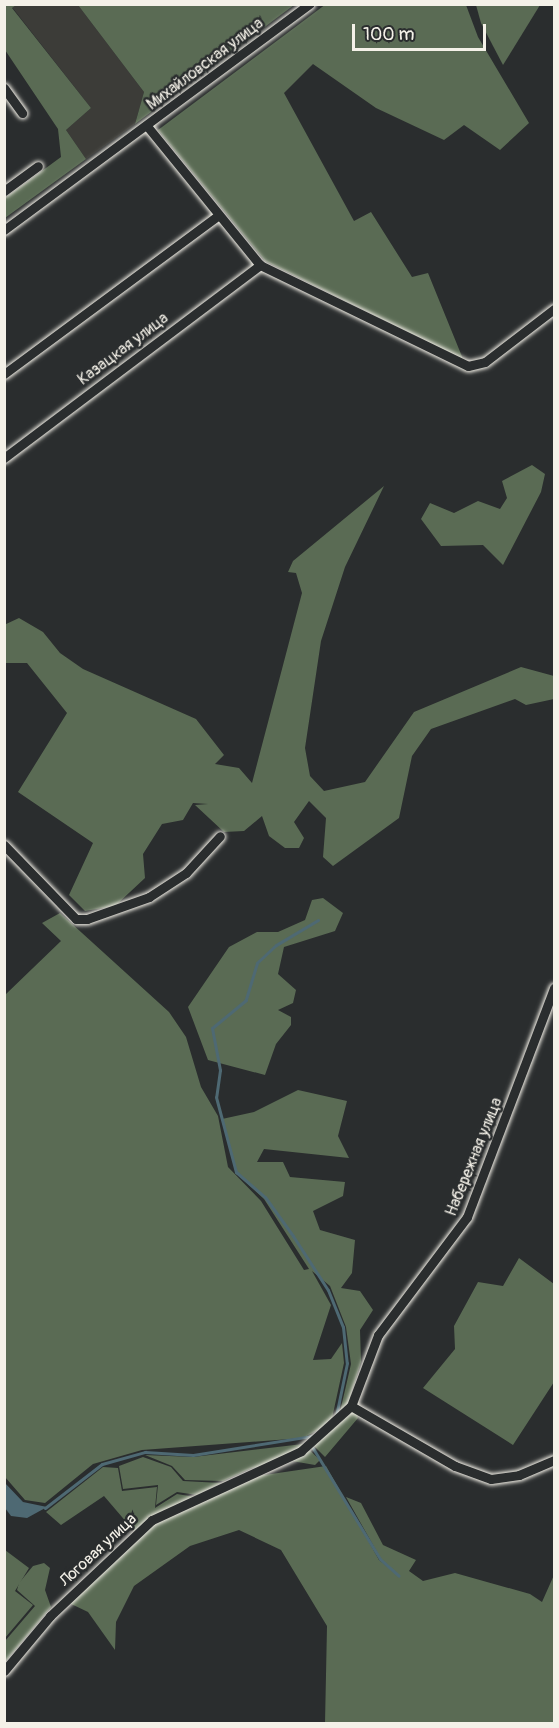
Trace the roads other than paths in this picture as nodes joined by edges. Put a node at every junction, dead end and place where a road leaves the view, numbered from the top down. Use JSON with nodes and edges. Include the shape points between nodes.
{"nodes":[{"id":1,"x":309,"y":4,"type":"edge"},
{"id":2,"x":4,"y":88,"type":"edge"},
{"id":3,"x":22,"y":113,"type":"dead end"},
{"id":4,"x":147,"y":126,"type":"junction"},
{"id":5,"x":38,"y":166,"type":"dead end"},
{"id":6,"x":4,"y":191,"type":"edge"},
{"id":7,"x":219,"y":215,"type":"junction"},
{"id":8,"x":4,"y":230,"type":"edge"},
{"id":9,"x":260,"y":265,"type":"junction"},
{"id":10,"x":555,"y":309,"type":"edge"},
{"id":11,"x":4,"y":374,"type":"edge"},
{"id":12,"x":4,"y":458,"type":"edge"},
{"id":13,"x":220,"y":836,"type":"dead end"},
{"id":14,"x":4,"y":845,"type":"edge"},
{"id":15,"x":555,"y":987,"type":"edge"},
{"id":16,"x":347,"y":1409,"type":"junction"},
{"id":17,"x":555,"y":1460,"type":"edge"},
{"id":18,"x":4,"y":1671,"type":"edge"}],
"edges":[{"from":1,"to":4,"type":"street","name":"Михайловская улица"},
{"from":2,"to":3,"type":"street"},
{"from":4,"to":7,"type":"street"},
{"from":4,"to":8,"type":"street","name":"Михайловская улица"},
{"from":5,"to":6,"type":"street"},
{"from":7,"to":9,"type":"street"},
{"from":7,"to":11,"type":"street"},
{"from":9,"to":10,"type":"street","via":[[468,366],[485,362]]},
{"from":9,"to":12,"type":"street","name":"Казацкая улица"},
{"from":13,"to":14,"type":"street","via":[[186,873],[149,897],[87,919],[76,919]]},
{"from":15,"to":16,"type":"street","name":"Набережная улица","via":[[467,1217],[378,1335]]},
{"from":16,"to":17,"type":"street","via":[[455,1466],[491,1479],[519,1475]]},
{"from":16,"to":18,"type":"street","name":"Логовая улица","via":[[300,1451],[152,1520],[50,1616]]}]}
